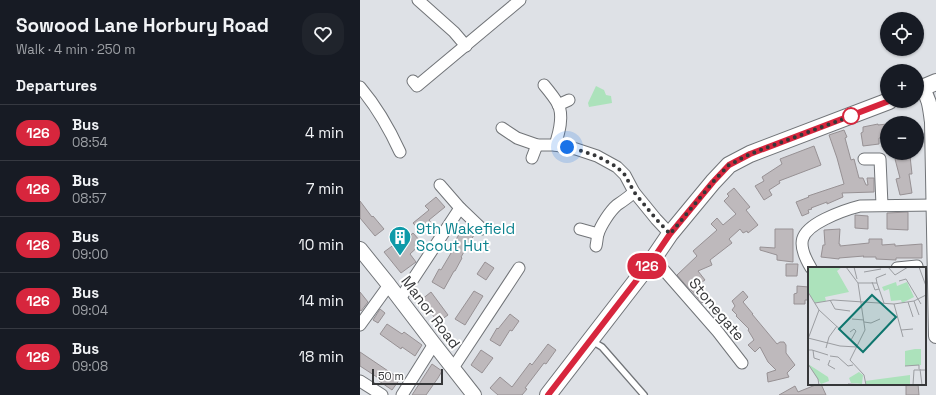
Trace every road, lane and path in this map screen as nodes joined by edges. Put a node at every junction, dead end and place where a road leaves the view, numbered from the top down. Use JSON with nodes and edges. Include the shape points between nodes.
{"nodes":[{"id":1,"x":418,"y":0,"type":"edge"},
{"id":2,"x":520,"y":0,"type":"edge"},
{"id":3,"x":466,"y":46,"type":"junction"},
{"id":4,"x":413,"y":81,"type":"dead end"},
{"id":5,"x":544,"y":86,"type":"dead end"},
{"id":6,"x":360,"y":87,"type":"edge"},
{"id":7,"x":925,"y":87,"type":"edge"},
{"id":8,"x":569,"y":100,"type":"dead end"},
{"id":9,"x":880,"y":104,"type":"edge"},
{"id":10,"x":558,"y":105,"type":"junction"},
{"id":11,"x":936,"y":108,"type":"edge"},
{"id":12,"x":932,"y":122,"type":"junction"},
{"id":13,"x":502,"y":128,"type":"dead end"},
{"id":14,"x":537,"y":145,"type":"junction"},
{"id":15,"x":555,"y":145,"type":"junction"},
{"id":16,"x":400,"y":152,"type":"dead end"},
{"id":17,"x":880,"y":156,"type":"edge"},
{"id":18,"x":532,"y":158,"type":"dead end"},
{"id":19,"x":864,"y":159,"type":"dead end"},
{"id":20,"x":883,"y":160,"type":"edge"},
{"id":21,"x":440,"y":186,"type":"dead end"},
{"id":22,"x":634,"y":192,"type":"junction"},
{"id":23,"x":882,"y":205,"type":"junction"},
{"id":24,"x":934,"y":205,"type":"junction"},
{"id":25,"x":460,"y":208,"type":"junction"},
{"id":26,"x":482,"y":229,"type":"dead end"},
{"id":27,"x":580,"y":229,"type":"dead end"},
{"id":28,"x":598,"y":234,"type":"junction"},
{"id":29,"x":670,"y":234,"type":"junction"},
{"id":30,"x":596,"y":246,"type":"dead end"},
{"id":31,"x":360,"y":249,"type":"edge"},
{"id":32,"x":653,"y":259,"type":"junction"},
{"id":33,"x":917,"y":266,"type":"dead end"},
{"id":34,"x":810,"y":267,"type":"edge"},
{"id":35,"x":906,"y":267,"type":"edge"},
{"id":36,"x":519,"y":268,"type":"dead end"},
{"id":37,"x":389,"y":285,"type":"junction"},
{"id":38,"x":935,"y":286,"type":"edge"},
{"id":39,"x":400,"y":299,"type":"junction"},
{"id":40,"x":933,"y":314,"type":"edge"},
{"id":41,"x":360,"y":325,"type":"edge"},
{"id":42,"x":936,"y":336,"type":"edge"},
{"id":43,"x":590,"y":341,"type":"junction"},
{"id":44,"x":434,"y":344,"type":"junction"},
{"id":45,"x":742,"y":363,"type":"dead end"},
{"id":46,"x":453,"y":368,"type":"junction"},
{"id":47,"x":360,"y":381,"type":"edge"},
{"id":48,"x":382,"y":395,"type":"edge"},
{"id":49,"x":402,"y":395,"type":"edge"},
{"id":50,"x":474,"y":395,"type":"edge"},
{"id":51,"x":548,"y":395,"type":"edge"},
{"id":52,"x":644,"y":395,"type":"edge"}],
"edges":[{"from":1,"to":3,"type":"street"},
{"from":2,"to":3,"type":"street"},
{"from":3,"to":4,"type":"street","via":[[417,86]]},
{"from":5,"to":10,"type":"street"},
{"from":6,"to":16,"type":"street","via":[[384,118]]},
{"from":7,"to":12,"type":"street"},
{"from":8,"to":10,"type":"street"},
{"from":9,"to":29,"type":"main road","via":[[750,154],[729,165]]},
{"from":10,"to":15,"type":"street","via":[[560,127]]},
{"from":11,"to":12,"type":"street"},
{"from":12,"to":24,"type":"street"},
{"from":13,"to":14,"type":"street","via":[[517,138]]},
{"from":14,"to":15,"type":"street"},
{"from":14,"to":18,"type":"street"},
{"from":15,"to":22,"type":"street","via":[[580,150],[617,167],[625,175]]},
{"from":17,"to":19,"type":"street"},
{"from":20,"to":23,"type":"street"},
{"from":21,"to":25,"type":"street"},
{"from":22,"to":28,"type":"street","via":[[611,212]]},
{"from":22,"to":29,"type":"street"},
{"from":23,"to":24,"type":"street"},
{"from":23,"to":34,"type":"street","via":[[849,208],[806,231],[802,244]]},
{"from":24,"to":38,"type":"street"},
{"from":25,"to":26,"type":"street"},
{"from":25,"to":39,"type":"street"},
{"from":27,"to":28,"type":"street"},
{"from":28,"to":30,"type":"street"},
{"from":29,"to":32,"type":"main road"},
{"from":31,"to":37,"type":"street","name":"Manor Road"},
{"from":32,"to":43,"type":"main road"},
{"from":32,"to":45,"type":"street","name":"Stonegate"},
{"from":33,"to":35,"type":"street"},
{"from":36,"to":46,"type":"street"},
{"from":37,"to":39,"type":"street","name":"Manor Road"},
{"from":37,"to":41,"type":"street"},
{"from":38,"to":40,"type":"street"},
{"from":39,"to":44,"type":"street","name":"Manor Road"},
{"from":40,"to":42,"type":"street"},
{"from":43,"to":51,"type":"main road"},
{"from":43,"to":52,"type":"lane","via":[[602,347]]},
{"from":44,"to":46,"type":"street","name":"Manor Road"},
{"from":44,"to":49,"type":"street"},
{"from":46,"to":50,"type":"street","name":"Manor Road"},
{"from":47,"to":48,"type":"street"}]}
